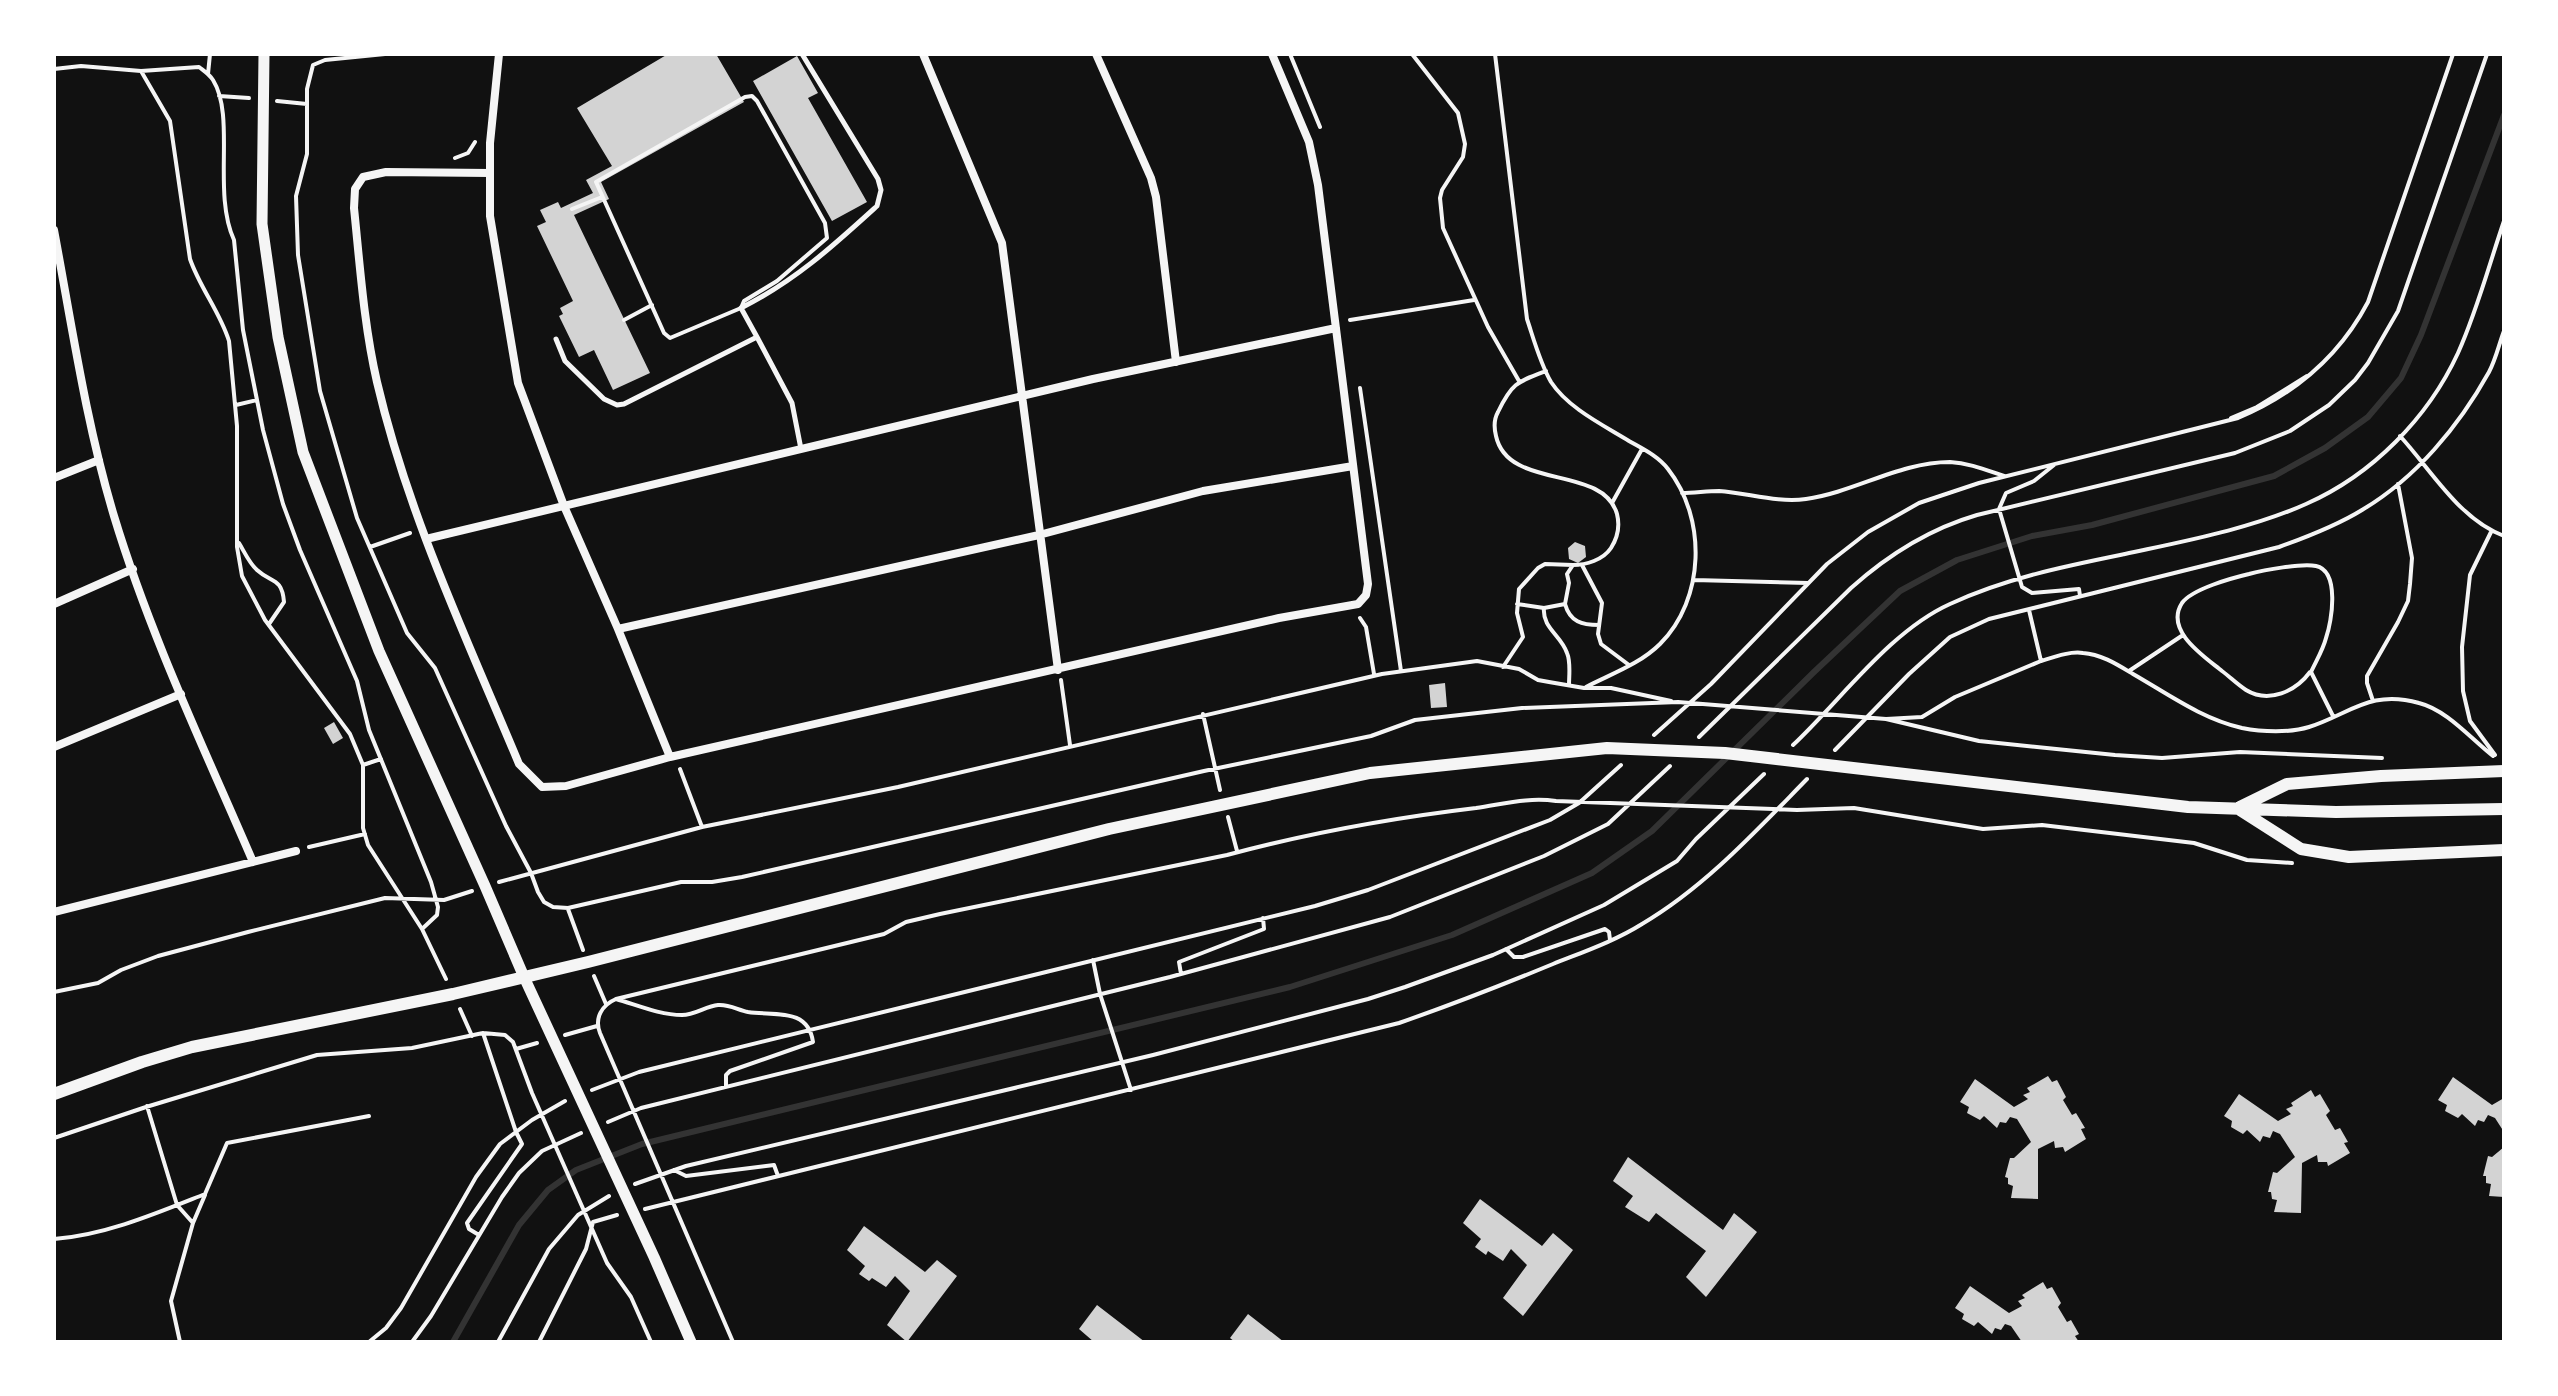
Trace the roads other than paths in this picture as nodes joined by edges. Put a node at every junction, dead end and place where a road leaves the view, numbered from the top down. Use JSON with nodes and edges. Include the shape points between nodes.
{"nodes":[{"id":1,"x":264,"y":54,"type":"edge"},
{"id":2,"x":499,"y":54,"type":"edge"},
{"id":3,"x":802,"y":54,"type":"edge"},
{"id":4,"x":923,"y":54,"type":"edge"},
{"id":5,"x":1096,"y":54,"type":"edge"},
{"id":6,"x":1272,"y":54,"type":"edge"},
{"id":7,"x":490,"y":173,"type":"junction"},
{"id":8,"x":54,"y":230,"type":"edge"},
{"id":9,"x":1336,"y":328,"type":"junction"},
{"id":10,"x":757,"y":337,"type":"junction"},
{"id":11,"x":556,"y":339,"type":"dead end"},
{"id":12,"x":1176,"y":362,"type":"junction"},
{"id":13,"x":1020,"y":396,"type":"junction"},
{"id":14,"x":801,"y":449,"type":"junction"},
{"id":15,"x":99,"y":460,"type":"junction"},
{"id":16,"x":1353,"y":466,"type":"junction"},
{"id":17,"x":54,"y":478,"type":"edge"},
{"id":18,"x":564,"y":506,"type":"junction"},
{"id":19,"x":1039,"y":535,"type":"junction"},
{"id":20,"x":426,"y":539,"type":"junction"},
{"id":21,"x":133,"y":569,"type":"junction"},
{"id":22,"x":54,"y":604,"type":"edge"},
{"id":23,"x":618,"y":629,"type":"junction"},
{"id":24,"x":1059,"y":674,"type":"junction"},
{"id":25,"x":181,"y":694,"type":"junction"},
{"id":26,"x":54,"y":747,"type":"edge"},
{"id":27,"x":670,"y":757,"type":"junction"},
{"id":28,"x":2502,"y":767,"type":"edge"},
{"id":29,"x":2237,"y":809,"type":"junction"},
{"id":30,"x":2504,"y":809,"type":"edge"},
{"id":31,"x":2504,"y":850,"type":"edge"},
{"id":32,"x":296,"y":851,"type":"road end"},
{"id":33,"x":253,"y":862,"type":"junction"},
{"id":34,"x":54,"y":912,"type":"edge"},
{"id":35,"x":524,"y":977,"type":"junction"},
{"id":36,"x":54,"y":1094,"type":"edge"},
{"id":37,"x":691,"y":1342,"type":"edge"}],
"edges":[{"from":1,"to":35,"type":"street","via":[[262,224],[278,337],[303,452],[379,651]]},
{"from":2,"to":7,"type":"street"},
{"from":3,"to":10,"type":"lane","via":[[878,179],[880,198],[803,270],[741,308]]},
{"from":4,"to":13,"type":"street","via":[[1002,243]]},
{"from":5,"to":12,"type":"street","via":[[1156,197]]},
{"from":6,"to":9,"type":"street","via":[[1309,142]]},
{"from":7,"to":18,"type":"street","via":[[491,227],[518,383]]},
{"from":7,"to":20,"type":"street","via":[[377,173],[363,177],[355,189],[377,382]]},
{"from":8,"to":15,"type":"street"},
{"from":9,"to":12,"type":"street"},
{"from":9,"to":16,"type":"street"},
{"from":10,"to":11,"type":"lane","via":[[617,405],[565,361]]},
{"from":10,"to":14,"type":"lane","via":[[792,403]]},
{"from":12,"to":13,"type":"street"},
{"from":13,"to":14,"type":"street"},
{"from":13,"to":19,"type":"street"},
{"from":14,"to":18,"type":"street"},
{"from":15,"to":17,"type":"street"},
{"from":15,"to":21,"type":"street"},
{"from":16,"to":19,"type":"street","via":[[1203,491]]},
{"from":16,"to":24,"type":"street","via":[[1368,584],[1358,604],[1279,618]]},
{"from":18,"to":20,"type":"street"},
{"from":18,"to":23,"type":"street"},
{"from":19,"to":23,"type":"street"},
{"from":19,"to":24,"type":"street"},
{"from":20,"to":27,"type":"street","via":[[519,764],[542,787],[566,786]]},
{"from":21,"to":22,"type":"street"},
{"from":21,"to":25,"type":"street"},
{"from":23,"to":27,"type":"street"},
{"from":24,"to":27,"type":"street"},
{"from":25,"to":26,"type":"street"},
{"from":25,"to":33,"type":"street"},
{"from":28,"to":29,"type":"main road","via":[[2287,784]]},
{"from":29,"to":30,"type":"main road"},
{"from":29,"to":31,"type":"main road","via":[[2301,849],[2349,857]]},
{"from":29,"to":35,"type":"main road","via":[[1725,753],[1607,748],[1355,776],[1109,829]]},
{"from":32,"to":33,"type":"street"},
{"from":33,"to":34,"type":"street"},
{"from":35,"to":36,"type":"main road","via":[[192,1047]]},
{"from":35,"to":37,"type":"street"}]}
